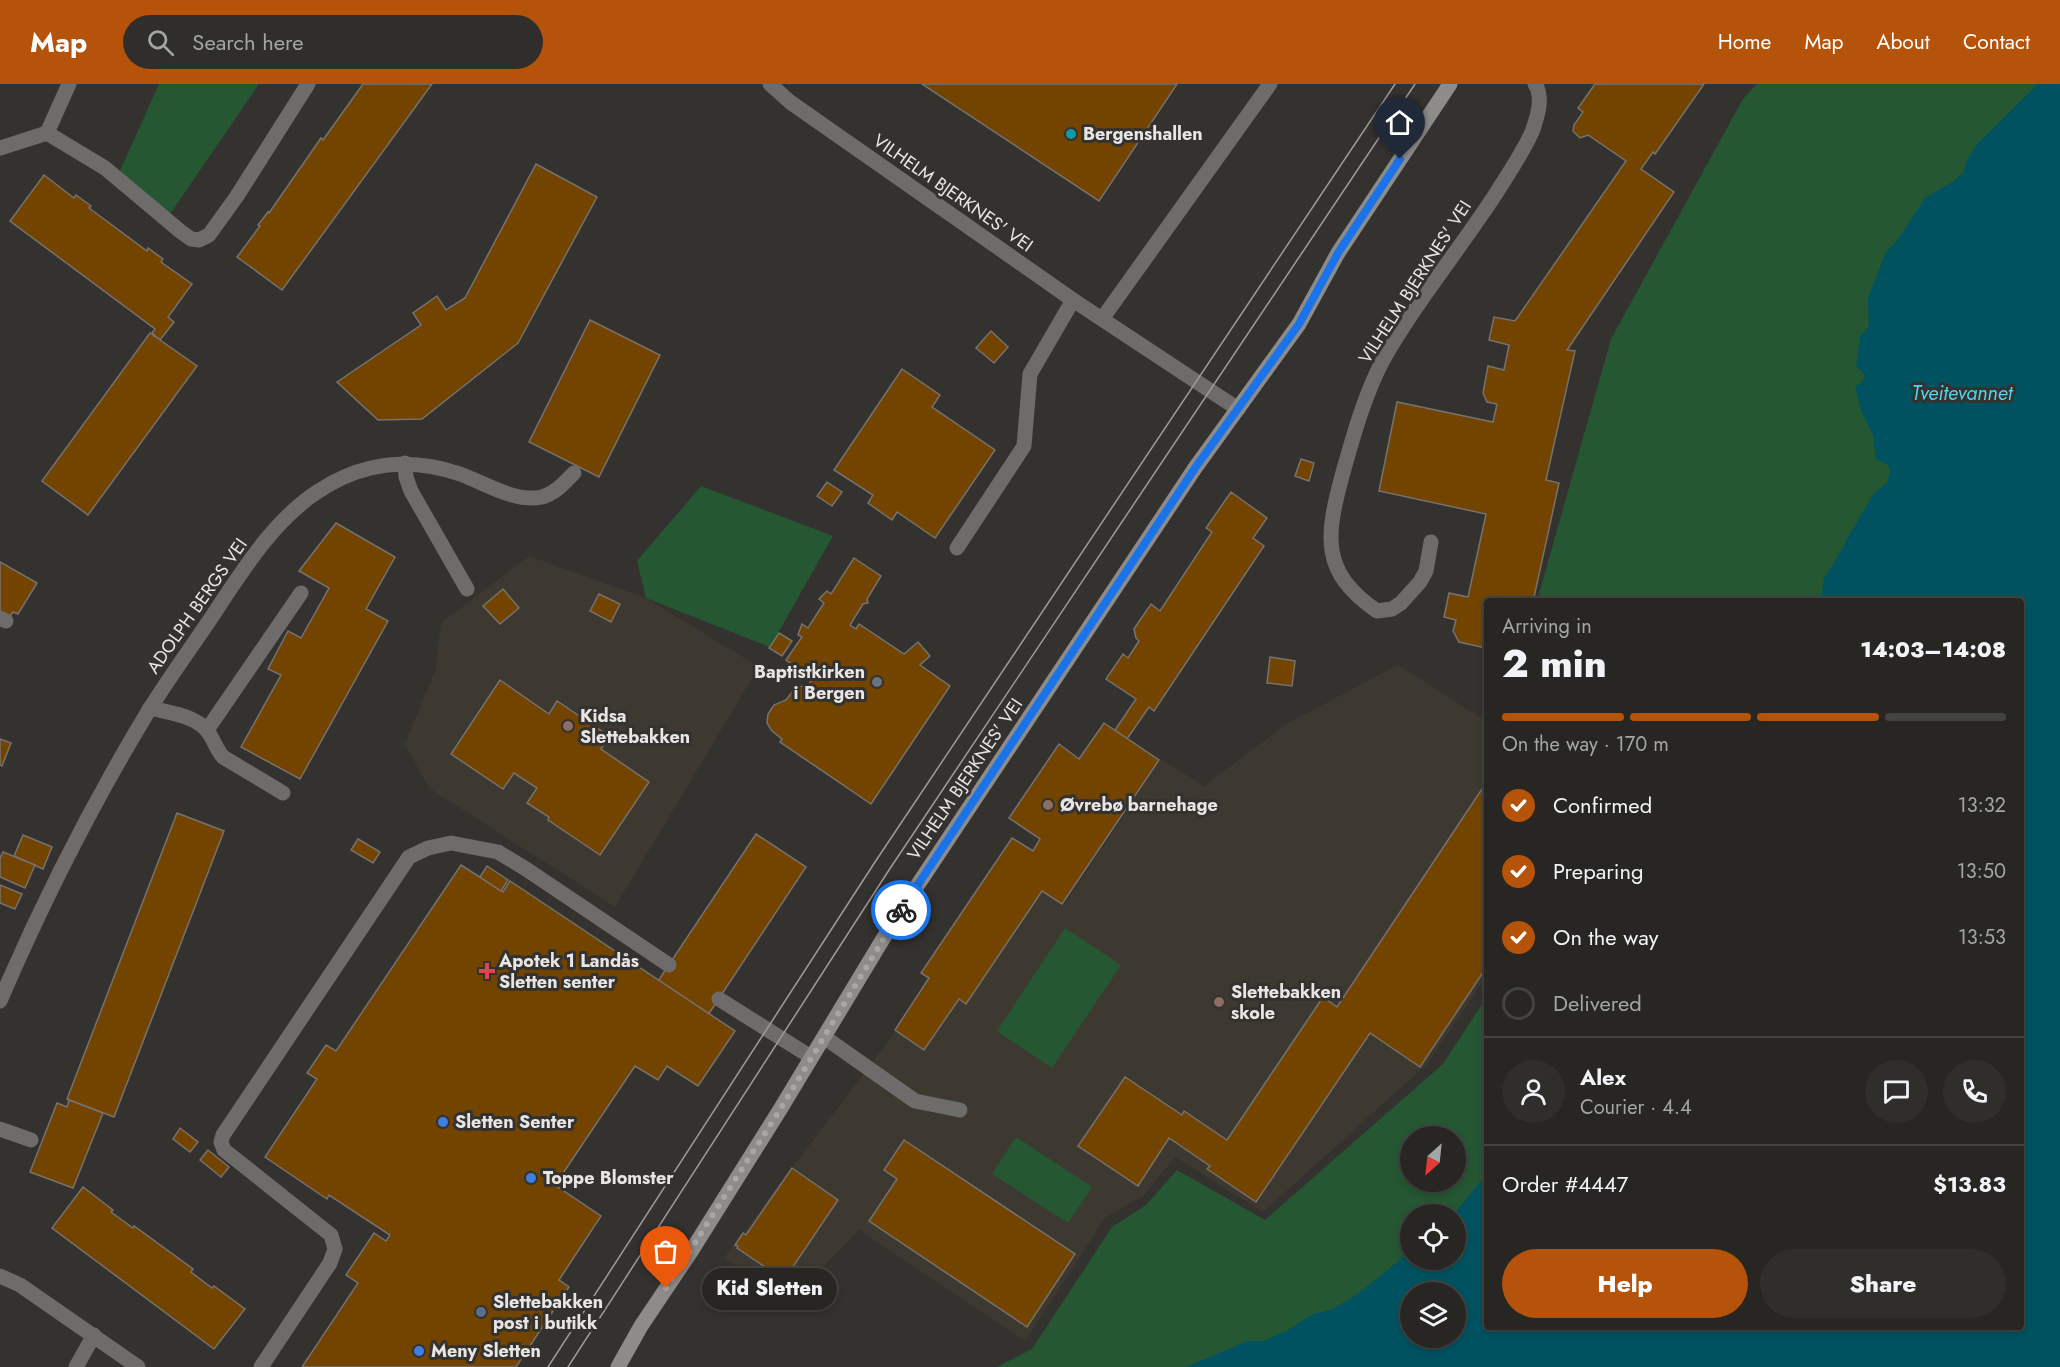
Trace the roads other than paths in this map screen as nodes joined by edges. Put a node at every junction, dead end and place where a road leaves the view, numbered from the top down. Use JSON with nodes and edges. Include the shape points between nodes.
{"nodes":[{"id":1,"x":69,"y":84,"type":"edge"},
{"id":2,"x":308,"y":84,"type":"edge"},
{"id":3,"x":770,"y":84,"type":"edge"},
{"id":4,"x":1270,"y":84,"type":"edge"},
{"id":5,"x":1450,"y":84,"type":"edge"},
{"id":6,"x":1535,"y":84,"type":"edge"},
{"id":7,"x":46,"y":134,"type":"junction"},
{"id":8,"x":0,"y":148,"type":"edge"},
{"id":9,"x":1073,"y":300,"type":"junction"},
{"id":10,"x":1102,"y":319,"type":"junction"},
{"id":11,"x":1238,"y":409,"type":"junction"},
{"id":12,"x":405,"y":463,"type":"junction"},
{"id":13,"x":574,"y":473,"type":"dead end"},
{"id":14,"x":1431,"y":542,"type":"dead end"},
{"id":15,"x":957,"y":548,"type":"dead end"},
{"id":16,"x":467,"y":589,"type":"dead end"},
{"id":17,"x":301,"y":593,"type":"dead end"},
{"id":18,"x":150,"y":708,"type":"junction"},
{"id":19,"x":207,"y":730,"type":"junction"},
{"id":20,"x":283,"y":793,"type":"dead end"},
{"id":21,"x":669,"y":964,"type":"dead end"},
{"id":22,"x":0,"y":1001,"type":"edge"},
{"id":23,"x":722,"y":1001,"type":"dead end"},
{"id":24,"x":824,"y":1037,"type":"junction"},
{"id":25,"x":811,"y":1057,"type":"junction"},
{"id":26,"x":960,"y":1110,"type":"dead end"},
{"id":27,"x":0,"y":1129,"type":"edge"},
{"id":28,"x":31,"y":1140,"type":"dead end"},
{"id":29,"x":0,"y":1276,"type":"edge"},
{"id":30,"x":94,"y":1335,"type":"junction"},
{"id":31,"x":619,"y":1365,"type":"edge"},
{"id":32,"x":76,"y":1367,"type":"edge"},
{"id":33,"x":138,"y":1367,"type":"edge"},
{"id":34,"x":261,"y":1367,"type":"edge"}],
"edges":[{"from":1,"to":7,"type":"street"},
{"from":2,"to":7,"type":"street","via":[[237,196],[209,235],[199,240],[180,231],[105,168]]},
{"from":3,"to":9,"type":"street","name":"VILHELM BJERKNES' VEI","via":[[790,102]]},
{"from":4,"to":10,"type":"street"},
{"from":5,"to":11,"type":"main road","name":"VILHELM BJERKNES' VEI","via":[[1338,253],[1299,324]]},
{"from":6,"to":14,"type":"street","name":"VILHELM BJERKNES' VEI","via":[[1540,101],[1524,148],[1383,361],[1357,422],[1336,500],[1331,548],[1335,568],[1357,598],[1377,611],[1401,603],[1419,582],[1426,571]]},
{"from":7,"to":8,"type":"street"},
{"from":9,"to":10,"type":"street","name":"VILHELM BJERKNES' VEI"},
{"from":9,"to":15,"type":"street","via":[[1029,374],[1024,446]]},
{"from":10,"to":11,"type":"street","name":"VILHELM BJERKNES' VEI"},
{"from":11,"to":24,"type":"main road","name":"VILHELM BJERKNES' VEI","via":[[895,919]]},
{"from":12,"to":13,"type":"street","name":"ADOLPH BERGS VEI","via":[[433,466],[520,497],[555,492]]},
{"from":12,"to":16,"type":"street","via":[[411,491]]},
{"from":12,"to":18,"type":"street","name":"ADOLPH BERGS VEI","via":[[370,468],[345,477],[317,492],[294,511],[254,556]]},
{"from":17,"to":19,"type":"street"},
{"from":18,"to":19,"type":"street","via":[[193,720]]},
{"from":18,"to":22,"type":"street","name":"ADOLPH BERGS VEI","via":[[41,909]]},
{"from":19,"to":20,"type":"street","via":[[223,757]]},
{"from":21,"to":34,"type":"street","via":[[498,852],[451,843],[409,857],[223,1135],[224,1150],[331,1234],[335,1249],[330,1263]]},
{"from":23,"to":25,"type":"street"},
{"from":24,"to":25,"type":"main road","name":"VILHELM BJERKNES' VEI"},
{"from":24,"to":26,"type":"street","via":[[915,1101]]},
{"from":25,"to":31,"type":"main road","name":"VILHELM BJERKNES' VEI"},
{"from":27,"to":28,"type":"street"},
{"from":29,"to":30,"type":"street","via":[[20,1285]]},
{"from":30,"to":32,"type":"street"},
{"from":30,"to":33,"type":"street"}]}
